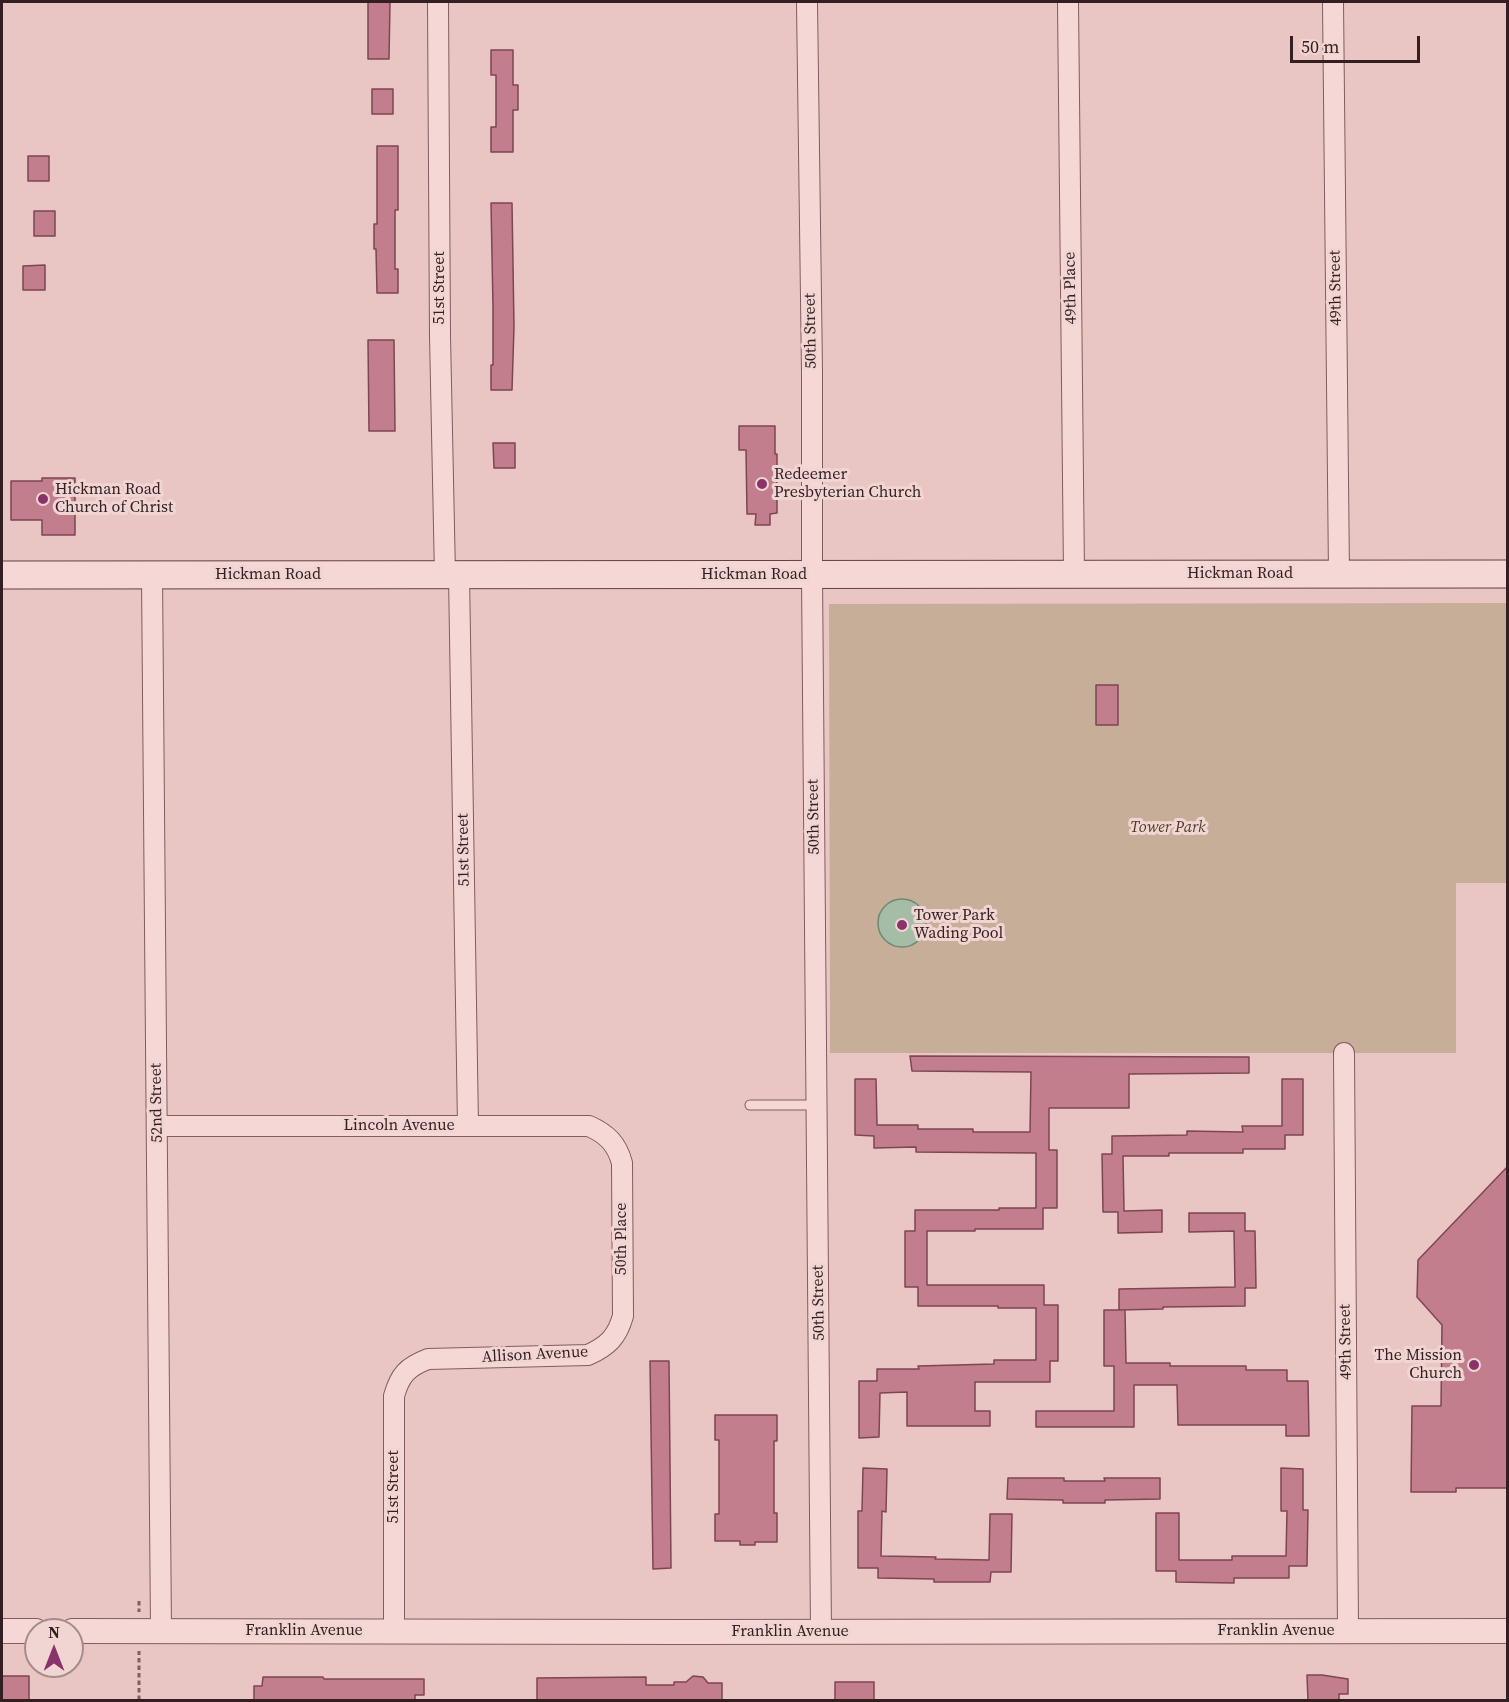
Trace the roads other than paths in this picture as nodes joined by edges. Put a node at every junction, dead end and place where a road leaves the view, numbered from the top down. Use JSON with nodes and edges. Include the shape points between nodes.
{"nodes":[{"id":1,"x":438,"y":2,"type":"edge"},
{"id":2,"x":807,"y":2,"type":"edge"},
{"id":3,"x":1068,"y":2,"type":"edge"},
{"id":4,"x":1333,"y":2,"type":"edge"},
{"id":5,"x":1074,"y":574,"type":"junction"},
{"id":6,"x":1339,"y":574,"type":"junction"},
{"id":7,"x":1508,"y":574,"type":"edge"},
{"id":8,"x":2,"y":575,"type":"edge"},
{"id":9,"x":152,"y":575,"type":"junction"},
{"id":10,"x":452,"y":575,"type":"junction"},
{"id":11,"x":812,"y":575,"type":"junction"},
{"id":12,"x":1344,"y":1053,"type":"dead end"},
{"id":13,"x":750,"y":1105,"type":"dead end"},
{"id":14,"x":817,"y":1105,"type":"junction"},
{"id":15,"x":158,"y":1126,"type":"junction"},
{"id":16,"x":468,"y":1126,"type":"junction"},
{"id":17,"x":622,"y":1163,"type":"joint"},
{"id":18,"x":623,"y":1316,"type":"joint"},
{"id":19,"x":428,"y":1359,"type":"joint"},
{"id":20,"x":2,"y":1631,"type":"edge"},
{"id":21,"x":24,"y":1631,"type":"edge"},
{"id":22,"x":84,"y":1631,"type":"edge"},
{"id":23,"x":161,"y":1631,"type":"junction"},
{"id":24,"x":394,"y":1631,"type":"junction"},
{"id":25,"x":1348,"y":1631,"type":"junction"},
{"id":26,"x":1508,"y":1631,"type":"edge"},
{"id":27,"x":821,"y":1632,"type":"junction"}],
"edges":[{"from":1,"to":10,"type":"street","name":"51st Street","via":[[440,336]]},
{"from":2,"to":11,"type":"street","name":"50th Street"},
{"from":3,"to":5,"type":"street","name":"49th Place"},
{"from":4,"to":6,"type":"street","name":"49th Street"},
{"from":5,"to":6,"type":"main road","name":"Hickman Road"},
{"from":5,"to":11,"type":"main road","name":"Hickman Road"},
{"from":6,"to":7,"type":"main road","name":"Hickman Road"},
{"from":8,"to":9,"type":"main road","name":"Hickman Road"},
{"from":9,"to":10,"type":"main road","name":"Hickman Road"},
{"from":9,"to":15,"type":"street","name":"52nd Street"},
{"from":10,"to":11,"type":"main road","name":"Hickman Road"},
{"from":10,"to":16,"type":"street","name":"51st Street"},
{"from":11,"to":14,"type":"street","name":"50th Street"},
{"from":12,"to":25,"type":"street","name":"49th Street"},
{"from":13,"to":14,"type":"lane"},
{"from":14,"to":27,"type":"street","name":"50th Street"},
{"from":15,"to":16,"type":"street","name":"Lincoln Avenue"},
{"from":15,"to":23,"type":"street","name":"52nd Street"},
{"from":16,"to":17,"type":"street","name":"Lincoln Avenue","via":[[589,1126],[612,1141]]},
{"from":17,"to":18,"type":"street","name":"50th Place"},
{"from":18,"to":19,"type":"street","name":"Allison Avenue","via":[[613,1339],[588,1355]]},
{"from":19,"to":24,"type":"street","name":"51st Street","via":[[405,1372],[394,1396]]},
{"from":20,"to":21,"type":"street"},
{"from":22,"to":23,"type":"street","name":"Franklin Avenue"},
{"from":23,"to":24,"type":"street","name":"Franklin Avenue"},
{"from":24,"to":27,"type":"street","name":"Franklin Avenue"},
{"from":25,"to":26,"type":"street","name":"Franklin Avenue"},
{"from":25,"to":27,"type":"street","name":"Franklin Avenue"}]}
